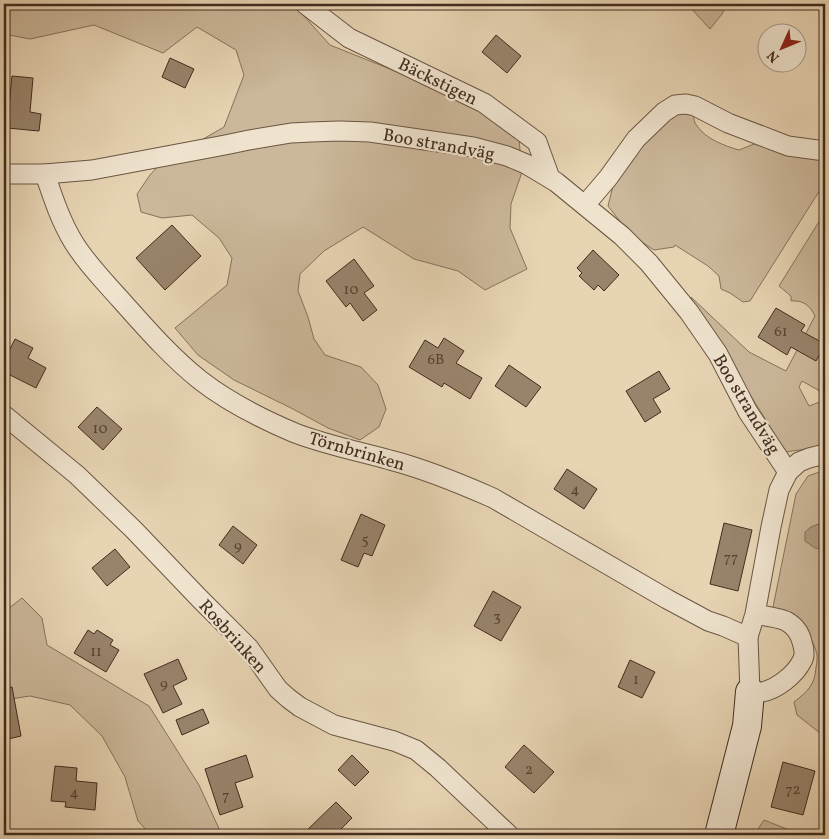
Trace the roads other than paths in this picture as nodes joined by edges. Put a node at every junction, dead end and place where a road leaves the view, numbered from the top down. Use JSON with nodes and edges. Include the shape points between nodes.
{"nodes":[{"id":1,"x":305,"y":4,"type":"edge"},
{"id":2,"x":825,"y":151,"type":"edge"},
{"id":3,"x":4,"y":174,"type":"edge"},
{"id":4,"x":45,"y":174,"type":"junction"},
{"id":5,"x":550,"y":178,"type":"junction"},
{"id":6,"x":585,"y":205,"type":"junction"},
{"id":7,"x":4,"y":415,"type":"edge"},
{"id":8,"x":825,"y":454,"type":"edge"},
{"id":9,"x":788,"y":472,"type":"junction"},
{"id":10,"x":755,"y":614,"type":"junction"},
{"id":11,"x":748,"y":637,"type":"junction"},
{"id":12,"x":750,"y":692,"type":"junction"},
{"id":13,"x":509,"y":835,"type":"edge"},
{"id":14,"x":719,"y":835,"type":"edge"}],
"edges":[{"from":1,"to":5,"type":"street","name":"Bäckstigen","via":[[349,38],[484,103],[537,142]]},
{"from":2,"to":6,"type":"street","via":[[788,146],[728,123],[695,106],[675,105],[636,139]]},
{"from":3,"to":4,"type":"street","name":"Boo strandväg"},
{"from":4,"to":5,"type":"street","name":"Boo strandväg","via":[[92,170],[292,133],[339,131],[370,132],[473,147],[507,156]]},
{"from":4,"to":11,"type":"street","name":"Törnbrinken","via":[[61,220],[90,265],[201,381],[261,418],[296,433],[418,468],[493,498],[708,622]]},
{"from":5,"to":6,"type":"street","name":"Boo strandväg"},
{"from":6,"to":9,"type":"street","name":"Boo strandväg","via":[[649,263],[689,312],[718,354],[748,412]]},
{"from":7,"to":13,"type":"street","name":"Rosbrinken","via":[[77,475],[134,530],[249,648],[288,698],[334,724],[416,750]]},
{"from":8,"to":9,"type":"street","via":[[799,462]]},
{"from":9,"to":10,"type":"street","via":[[779,490]]},
{"from":10,"to":11,"type":"street"},
{"from":10,"to":12,"type":"street","via":[[785,621],[794,627],[804,648],[803,660],[784,681],[762,692]]},
{"from":11,"to":12,"type":"street"},
{"from":12,"to":14,"type":"street","via":[[747,726]]}]}
